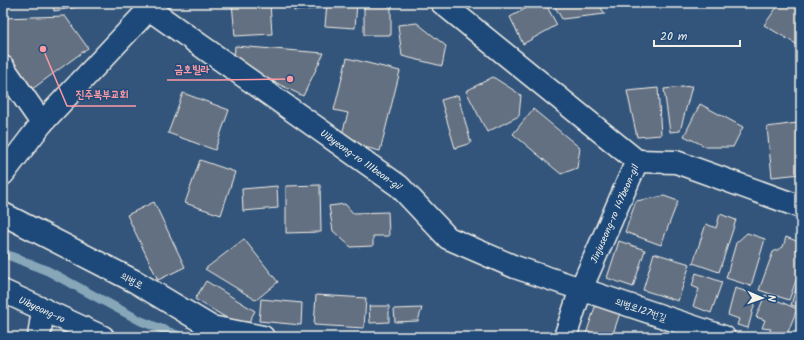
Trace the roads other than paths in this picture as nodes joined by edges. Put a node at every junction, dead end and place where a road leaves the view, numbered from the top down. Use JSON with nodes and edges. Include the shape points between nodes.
{"nodes":[{"id":1,"x":442,"y":3,"type":"edge"},
{"id":2,"x":150,"y":5,"type":"edge"},
{"id":3,"x":3,"y":67,"type":"edge"},
{"id":4,"x":42,"y":123,"type":"junction"},
{"id":5,"x":637,"y":161,"type":"junction"},
{"id":6,"x":3,"y":174,"type":"edge"},
{"id":7,"x":801,"y":207,"type":"edge"},
{"id":8,"x":3,"y":214,"type":"edge"},
{"id":9,"x":581,"y":289,"type":"junction"},
{"id":10,"x":3,"y":291,"type":"edge"},
{"id":11,"x":43,"y":309,"type":"junction"},
{"id":12,"x":39,"y":337,"type":"edge"},
{"id":13,"x":103,"y":337,"type":"edge"},
{"id":14,"x":263,"y":337,"type":"edge"},
{"id":15,"x":565,"y":337,"type":"edge"},
{"id":16,"x":724,"y":337,"type":"edge"}],
"edges":[{"from":1,"to":5,"type":"street"},
{"from":2,"to":4,"type":"street","name":"Uibyeong-ro 111beon-gil"},
{"from":2,"to":9,"type":"street","name":"Uibyeong-ro 111beon-gil","via":[[399,186],[448,238],[515,267]]},
{"from":3,"to":4,"type":"street"},
{"from":4,"to":6,"type":"street","name":"Uibyeong-ro 111beon-gil"},
{"from":5,"to":7,"type":"street","name":"Jinjuseong-ro 147beon-gil","via":[[676,162]]},
{"from":5,"to":9,"type":"street","name":"Jinjuseong-ro 147beon-gil"},
{"from":8,"to":14,"type":"street","name":"의병로","via":[[136,282],[211,327]]},
{"from":9,"to":15,"type":"street","name":"Jinjuseong-ro 147beon-gil"},
{"from":9,"to":16,"type":"street","name":"의병로127번길"},
{"from":10,"to":11,"type":"street","name":"Uibyeong-ro"},
{"from":11,"to":12,"type":"street"},
{"from":11,"to":13,"type":"street","name":"Uibyeong-ro"}]}
